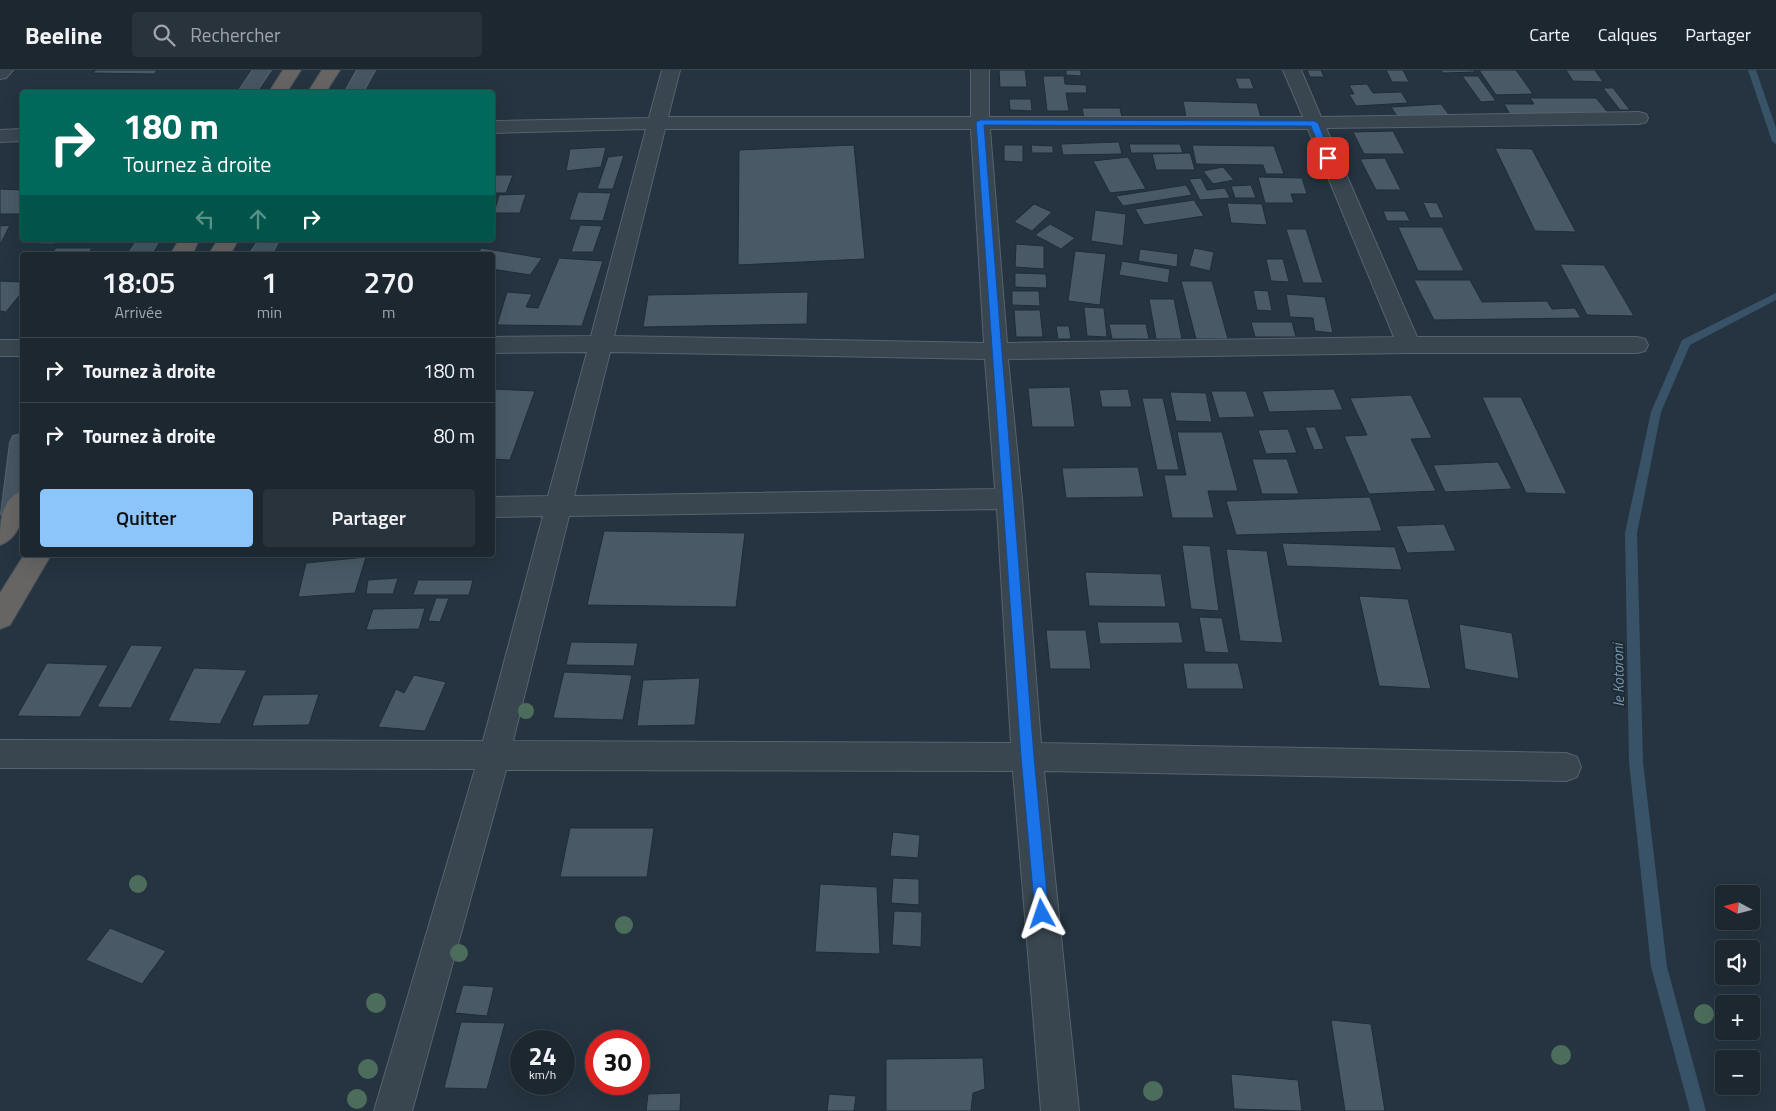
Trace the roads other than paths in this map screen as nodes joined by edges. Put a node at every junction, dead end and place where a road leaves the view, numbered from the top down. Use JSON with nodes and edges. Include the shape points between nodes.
{"nodes":[{"id":1,"x":4,"y":70,"type":"edge"},
{"id":2,"x":262,"y":70,"type":"edge"},
{"id":3,"x":292,"y":70,"type":"edge"},
{"id":4,"x":331,"y":70,"type":"edge"},
{"id":5,"x":366,"y":70,"type":"edge"},
{"id":6,"x":671,"y":70,"type":"edge"},
{"id":7,"x":980,"y":70,"type":"edge"},
{"id":8,"x":1292,"y":70,"type":"edge"},
{"id":9,"x":0,"y":74,"type":"edge"},
{"id":10,"x":248,"y":90,"type":"edge"},
{"id":11,"x":279,"y":90,"type":"edge"},
{"id":12,"x":318,"y":90,"type":"edge"},
{"id":13,"x":355,"y":90,"type":"edge"},
{"id":14,"x":1639,"y":118,"type":"dead end"},
{"id":15,"x":980,"y":122,"type":"junction"},
{"id":16,"x":658,"y":123,"type":"junction"},
{"id":17,"x":1314,"y":123,"type":"junction"},
{"id":18,"x":495,"y":127,"type":"edge"},
{"id":19,"x":20,"y":135,"type":"edge"},
{"id":20,"x":0,"y":136,"type":"edge"},
{"id":21,"x":600,"y":344,"type":"junction"},
{"id":22,"x":495,"y":345,"type":"edge"},
{"id":23,"x":1409,"y":345,"type":"junction"},
{"id":24,"x":1637,"y":345,"type":"dead end"},
{"id":25,"x":0,"y":348,"type":"edge"},
{"id":26,"x":20,"y":348,"type":"edge"},
{"id":27,"x":996,"y":351,"type":"junction"},
{"id":28,"x":20,"y":454,"type":"edge"},
{"id":29,"x":1009,"y":499,"type":"junction"},
{"id":30,"x":495,"y":507,"type":"edge"},
{"id":31,"x":559,"y":507,"type":"junction"},
{"id":32,"x":9,"y":516,"type":"edge"},
{"id":33,"x":37,"y":557,"type":"edge"},
{"id":34,"x":0,"y":617,"type":"edge"},
{"id":35,"x":0,"y":754,"type":"edge"},
{"id":36,"x":494,"y":756,"type":"junction"},
{"id":37,"x":1027,"y":757,"type":"junction"},
{"id":38,"x":1566,"y":767,"type":"dead end"},
{"id":39,"x":393,"y":1111,"type":"edge"},
{"id":40,"x":1060,"y":1111,"type":"edge"}],
"edges":[{"from":1,"to":9,"type":"street"},
{"from":2,"to":10,"type":"main road"},
{"from":3,"to":11,"type":"highway"},
{"from":4,"to":12,"type":"highway"},
{"from":5,"to":13,"type":"main road"},
{"from":6,"to":16,"type":"street"},
{"from":7,"to":15,"type":"street"},
{"from":8,"to":17,"type":"street"},
{"from":14,"to":17,"type":"street"},
{"from":15,"to":16,"type":"street"},
{"from":15,"to":17,"type":"street"},
{"from":15,"to":27,"type":"street"},
{"from":16,"to":18,"type":"street"},
{"from":16,"to":21,"type":"street"},
{"from":17,"to":23,"type":"street"},
{"from":19,"to":20,"type":"street"},
{"from":21,"to":22,"type":"street"},
{"from":21,"to":27,"type":"street"},
{"from":21,"to":31,"type":"street"},
{"from":23,"to":24,"type":"street"},
{"from":23,"to":27,"type":"street"},
{"from":25,"to":26,"type":"street"},
{"from":27,"to":29,"type":"street"},
{"from":28,"to":32,"type":"main road"},
{"from":29,"to":31,"type":"street"},
{"from":29,"to":37,"type":"street"},
{"from":30,"to":31,"type":"street"},
{"from":31,"to":36,"type":"street"},
{"from":33,"to":34,"type":"highway"},
{"from":35,"to":36,"type":"street"},
{"from":36,"to":37,"type":"street"},
{"from":36,"to":39,"type":"street"},
{"from":37,"to":38,"type":"street"},
{"from":37,"to":40,"type":"street"}]}
